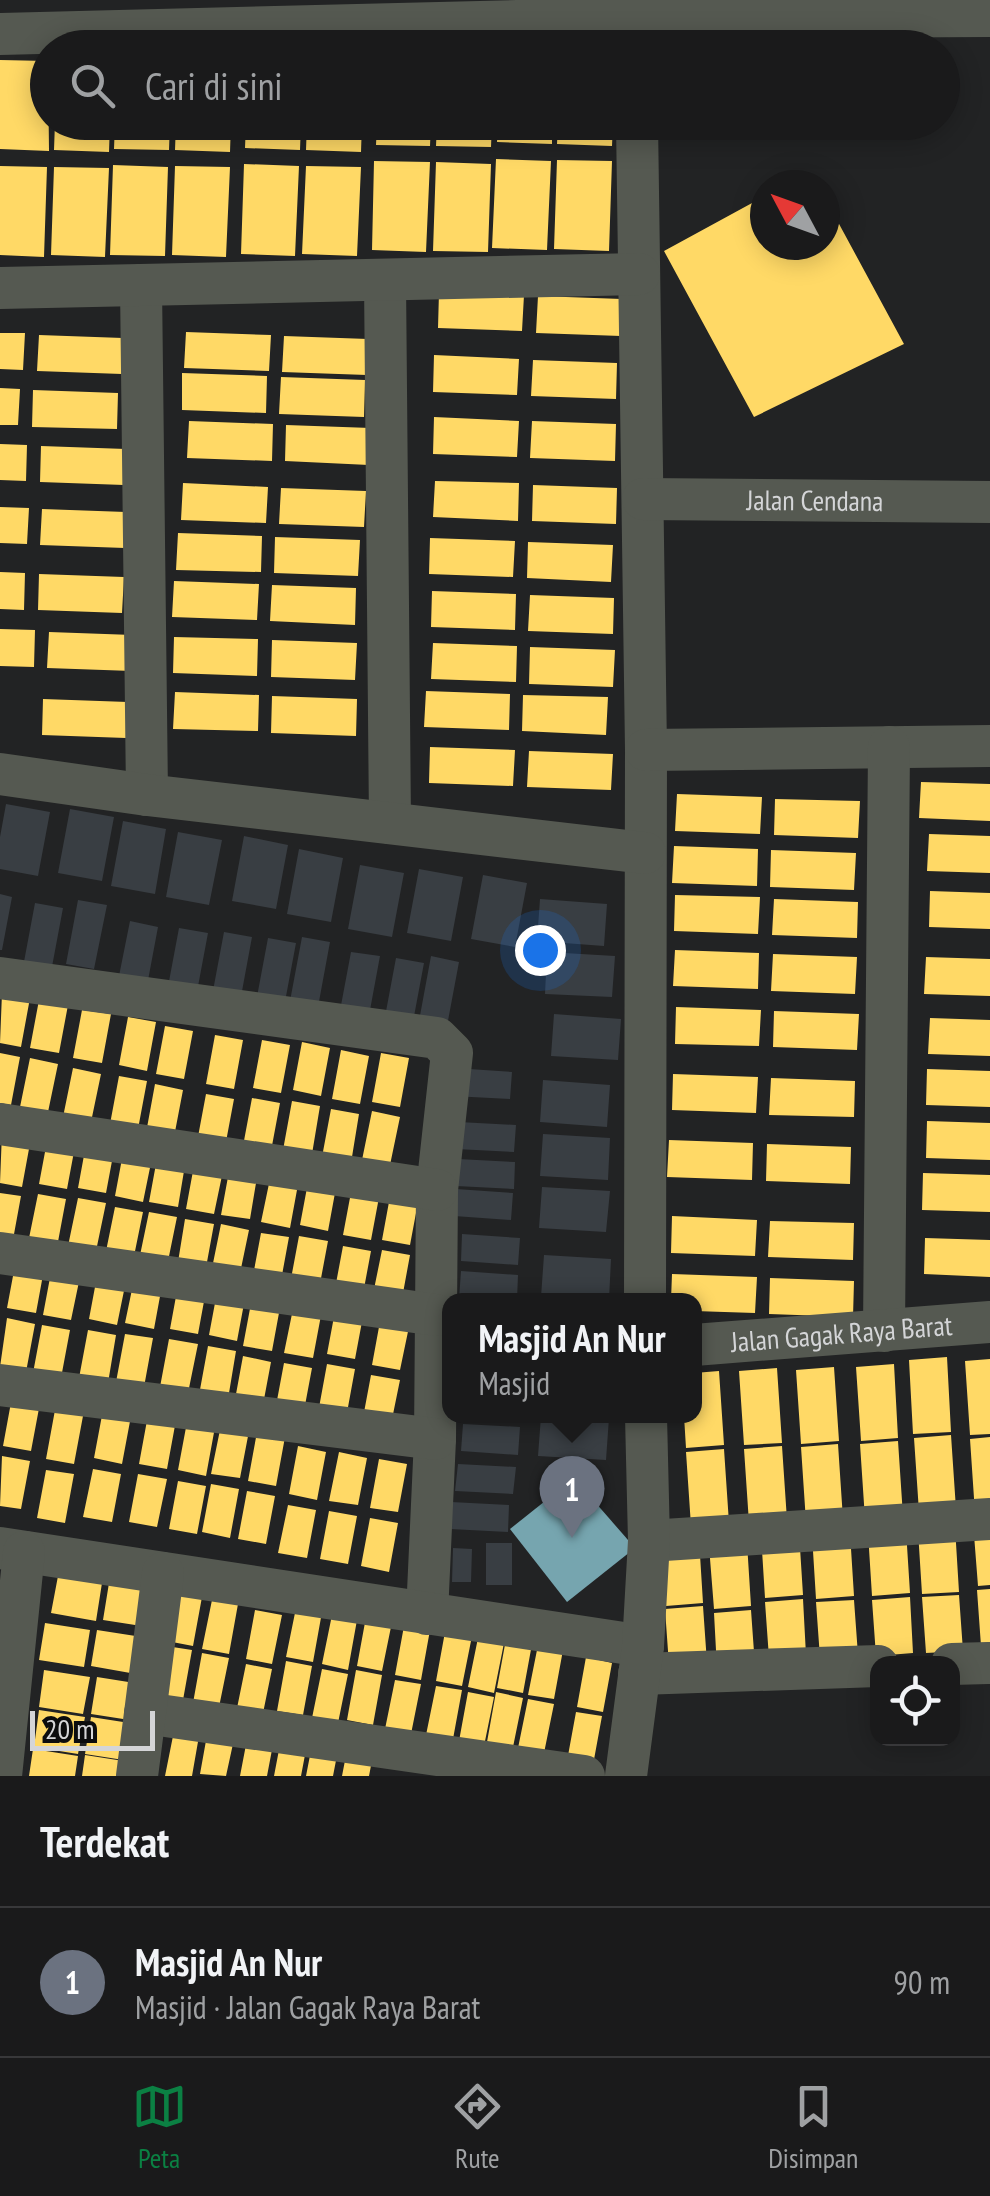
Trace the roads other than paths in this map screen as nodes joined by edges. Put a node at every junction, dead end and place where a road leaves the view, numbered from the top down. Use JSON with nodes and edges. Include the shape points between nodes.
{"nodes":[{"id":1,"x":990,"y":16,"type":"edge"},
{"id":2,"x":636,"y":22,"type":"edge"},
{"id":3,"x":212,"y":30,"type":"edge"},
{"id":4,"x":30,"y":33,"type":"edge"},
{"id":5,"x":0,"y":34,"type":"edge"},
{"id":6,"x":637,"y":140,"type":"edge"},
{"id":7,"x":640,"y":274,"type":"junction"},
{"id":8,"x":385,"y":280,"type":"junction"},
{"id":9,"x":141,"y":285,"type":"junction"},
{"id":10,"x":0,"y":288,"type":"edge"},
{"id":11,"x":643,"y":499,"type":"junction"},
{"id":12,"x":990,"y":502,"type":"edge"},
{"id":13,"x":990,"y":746,"type":"edge"},
{"id":14,"x":888,"y":747,"type":"junction"},
{"id":15,"x":646,"y":750,"type":"junction"},
{"id":16,"x":0,"y":774,"type":"edge"},
{"id":17,"x":147,"y":795,"type":"junction"},
{"id":18,"x":390,"y":823,"type":"junction"},
{"id":19,"x":645,"y":853,"type":"junction"},
{"id":20,"x":0,"y":978,"type":"edge"},
{"id":21,"x":0,"y":1124,"type":"edge"},
{"id":22,"x":437,"y":1190,"type":"junction"},
{"id":23,"x":0,"y":1253,"type":"edge"},
{"id":24,"x":645,"y":1293,"type":"edge"},
{"id":25,"x":436,"y":1316,"type":"junction"},
{"id":26,"x":990,"y":1322,"type":"edge"},
{"id":27,"x":884,"y":1331,"type":"junction"},
{"id":28,"x":702,"y":1343,"type":"edge"},
{"id":29,"x":0,"y":1385,"type":"edge"},
{"id":30,"x":646,"y":1423,"type":"edge"},
{"id":31,"x":435,"y":1439,"type":"junction"},
{"id":32,"x":990,"y":1518,"type":"edge"},
{"id":33,"x":648,"y":1542,"type":"junction"},
{"id":34,"x":12,"y":1550,"type":"edge"},
{"id":35,"x":163,"y":1573,"type":"junction"},
{"id":36,"x":427,"y":1614,"type":"junction"},
{"id":37,"x":641,"y":1660,"type":"junction"},
{"id":38,"x":870,"y":1666,"type":"edge"},
{"id":39,"x":145,"y":1713,"type":"junction"},
{"id":40,"x":1,"y":1776,"type":"edge"},
{"id":41,"x":137,"y":1776,"type":"edge"},
{"id":42,"x":584,"y":1776,"type":"edge"},
{"id":43,"x":626,"y":1776,"type":"edge"}],
"edges":[{"from":1,"to":2,"type":"street"},
{"from":2,"to":3,"type":"street"},
{"from":4,"to":5,"type":"street"},
{"from":6,"to":7,"type":"street"},
{"from":7,"to":8,"type":"street"},
{"from":7,"to":11,"type":"street"},
{"from":8,"to":9,"type":"street"},
{"from":8,"to":18,"type":"street"},
{"from":9,"to":10,"type":"street"},
{"from":9,"to":17,"type":"street"},
{"from":11,"to":12,"type":"street","name":"Jalan Cendana"},
{"from":11,"to":15,"type":"street"},
{"from":13,"to":14,"type":"street"},
{"from":14,"to":15,"type":"street"},
{"from":14,"to":27,"type":"street"},
{"from":15,"to":19,"type":"street"},
{"from":16,"to":17,"type":"street"},
{"from":17,"to":18,"type":"street"},
{"from":18,"to":19,"type":"street"},
{"from":19,"to":24,"type":"street"},
{"from":20,"to":22,"type":"street","via":[[437,1038],[452,1054]]},
{"from":21,"to":22,"type":"street"},
{"from":22,"to":25,"type":"street"},
{"from":23,"to":25,"type":"street"},
{"from":25,"to":31,"type":"street"},
{"from":26,"to":27,"type":"street","name":"Jalan Gagak Raya Barat"},
{"from":27,"to":28,"type":"street","name":"Jalan Gagak Raya Barat"},
{"from":29,"to":31,"type":"street"},
{"from":30,"to":33,"type":"street"},
{"from":31,"to":36,"type":"street"},
{"from":32,"to":33,"type":"street"},
{"from":33,"to":37,"type":"street"},
{"from":34,"to":35,"type":"street"},
{"from":34,"to":40,"type":"street"},
{"from":35,"to":36,"type":"street"},
{"from":35,"to":39,"type":"street"},
{"from":36,"to":37,"type":"street"},
{"from":37,"to":38,"type":"street"},
{"from":37,"to":43,"type":"street"},
{"from":39,"to":41,"type":"street"},
{"from":39,"to":42,"type":"street"}]}
